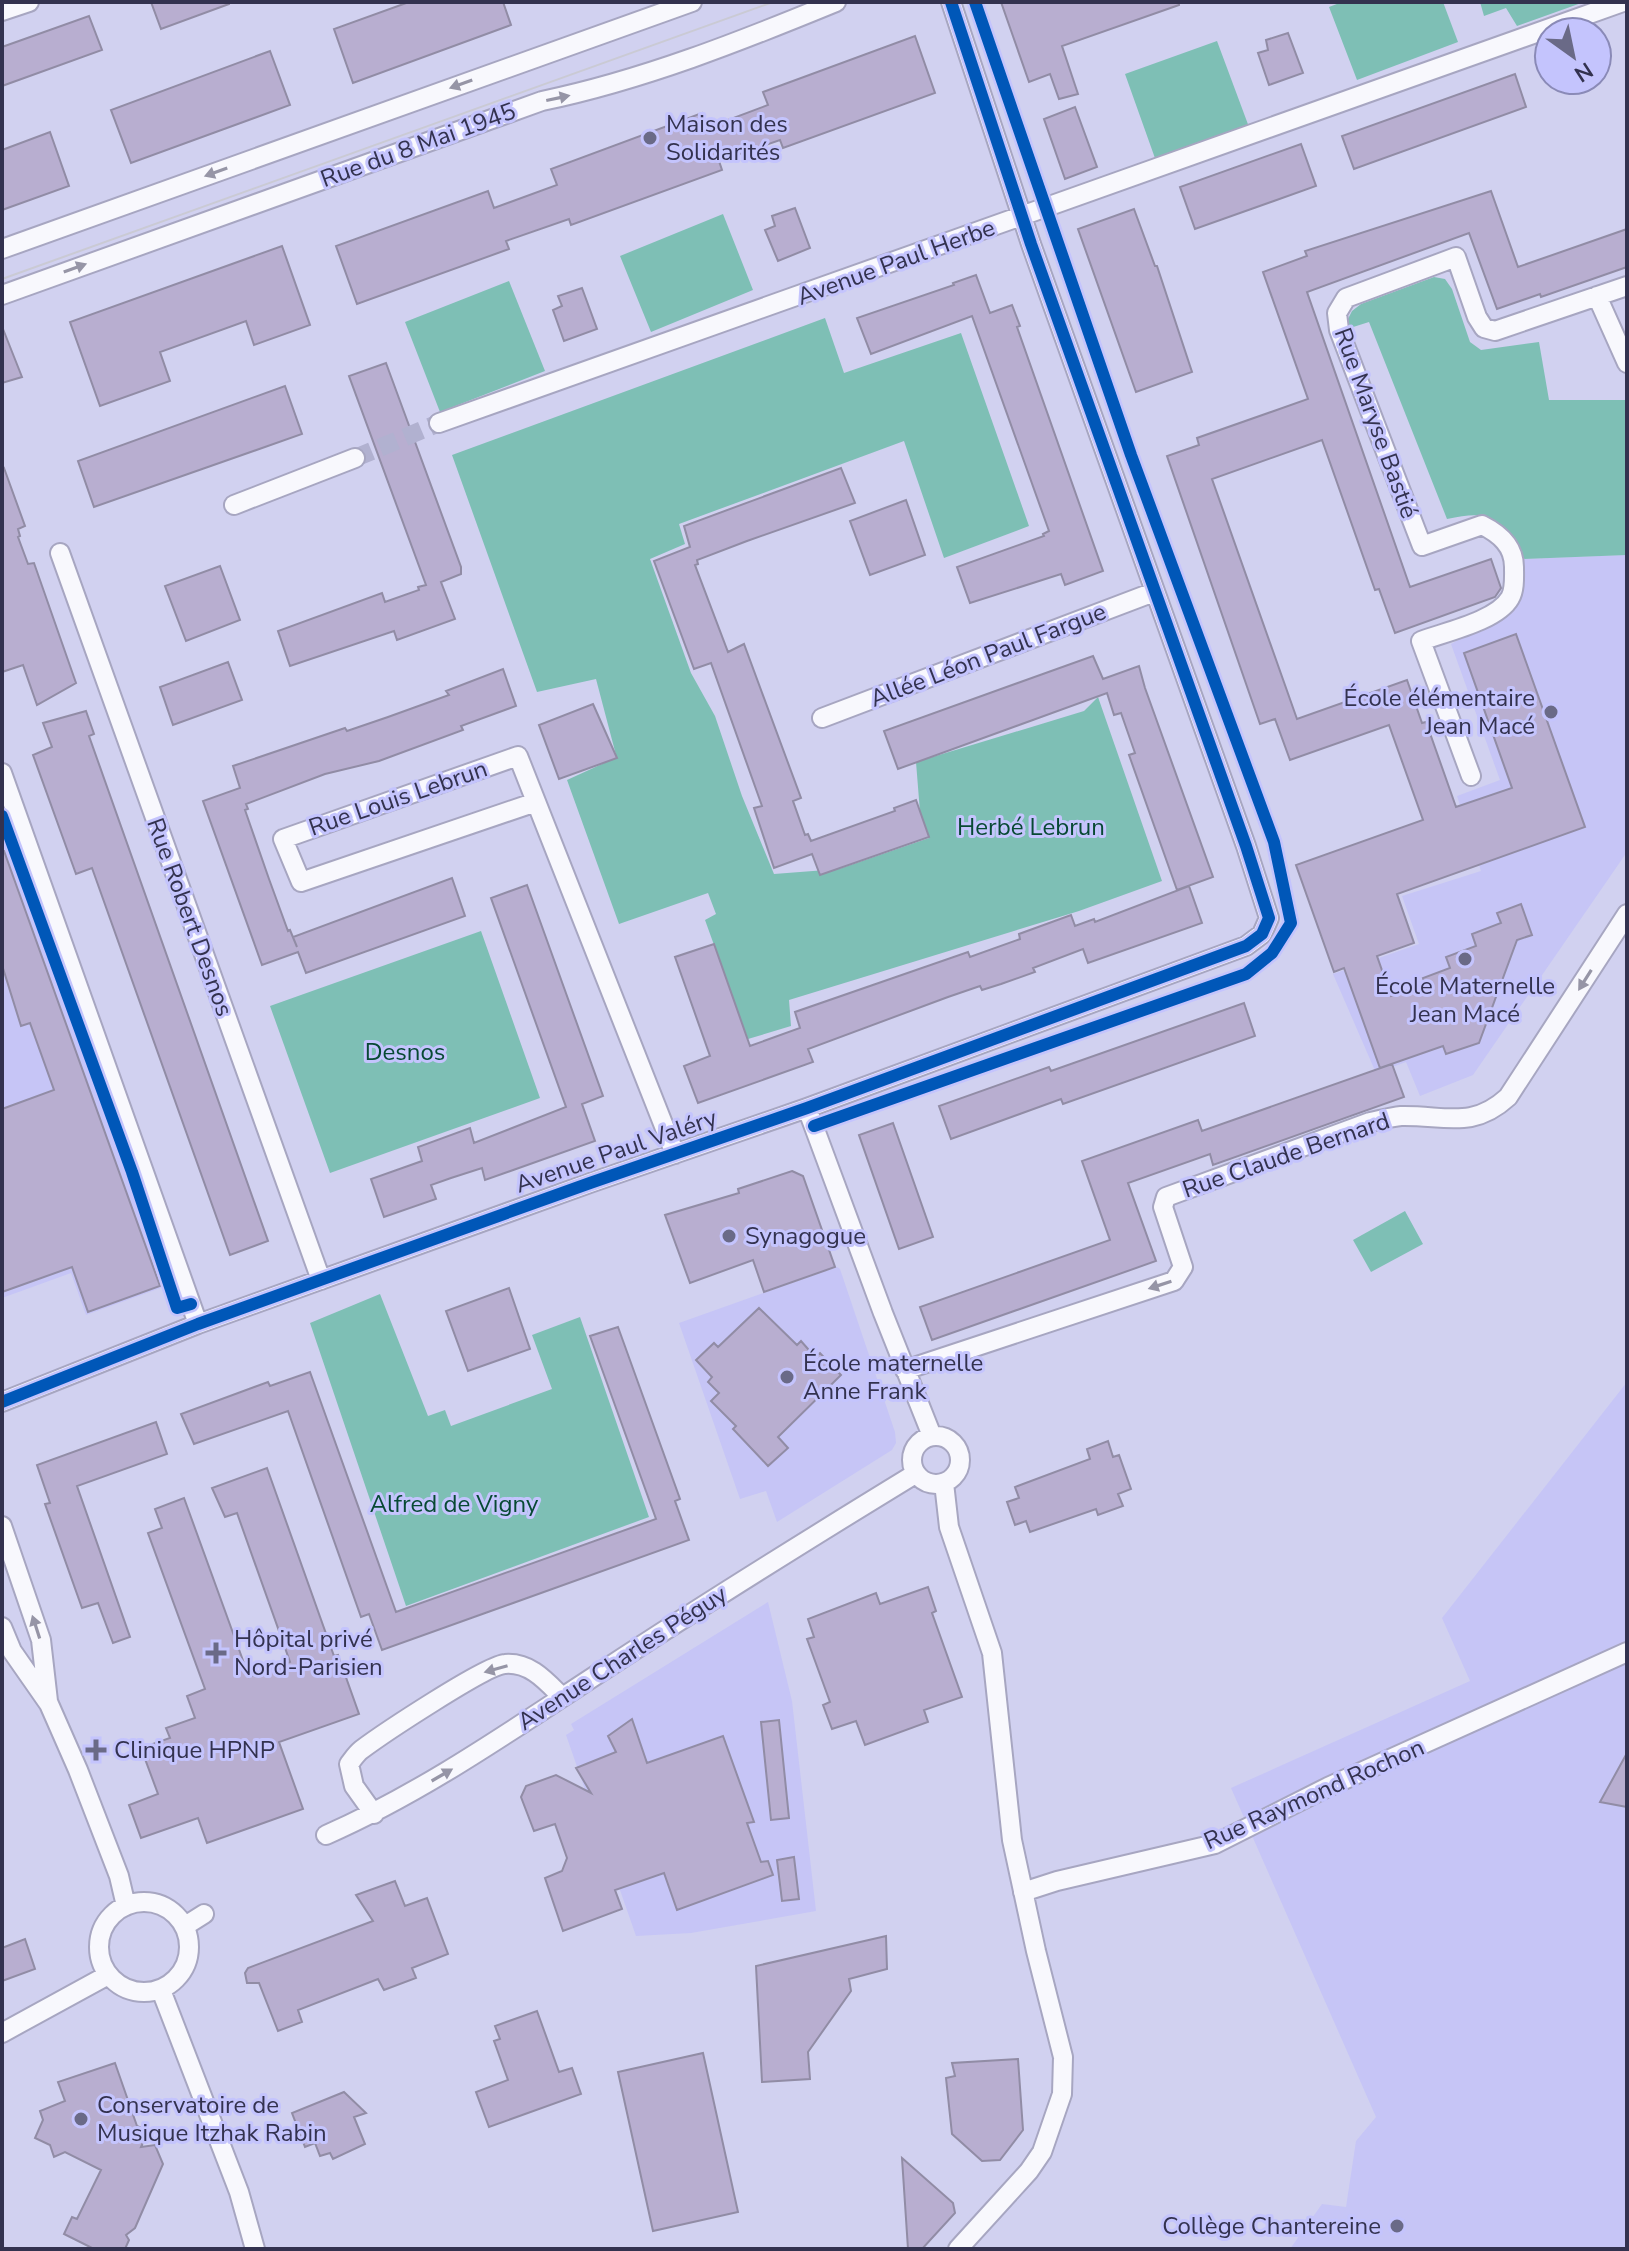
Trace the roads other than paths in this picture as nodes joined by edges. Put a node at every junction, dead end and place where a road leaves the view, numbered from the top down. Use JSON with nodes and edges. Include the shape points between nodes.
{"nodes":[{"id":1,"x":29,"y":2,"type":"edge"},
{"id":2,"x":692,"y":2,"type":"edge"},
{"id":3,"x":836,"y":2,"type":"edge"},
{"id":4,"x":951,"y":2,"type":"edge"},
{"id":5,"x":1623,"y":2,"type":"edge"},
{"id":6,"x":2,"y":11,"type":"edge"},
{"id":7,"x":1022,"y":217,"type":"junction"},
{"id":8,"x":2,"y":249,"type":"edge"},
{"id":9,"x":1627,"y":286,"type":"edge"},
{"id":10,"x":2,"y":295,"type":"edge"},
{"id":11,"x":1597,"y":296,"type":"junction"},
{"id":12,"x":1627,"y":363,"type":"edge"},
{"id":13,"x":439,"y":423,"type":"tunnel mouth"},
{"id":14,"x":355,"y":458,"type":"tunnel mouth"},
{"id":15,"x":234,"y":505,"type":"dead end"},
{"id":16,"x":60,"y":553,"type":"dead end"},
{"id":17,"x":1154,"y":592,"type":"junction"},
{"id":18,"x":822,"y":718,"type":"dead end"},
{"id":19,"x":2,"y":773,"type":"edge"},
{"id":20,"x":1471,"y":776,"type":"dead end"},
{"id":21,"x":536,"y":802,"type":"junction"},
{"id":22,"x":1627,"y":914,"type":"edge"},
{"id":23,"x":807,"y":1108,"type":"junction"},
{"id":24,"x":675,"y":1154,"type":"junction"},
{"id":25,"x":321,"y":1280,"type":"junction"},
{"id":26,"x":198,"y":1324,"type":"junction"},
{"id":27,"x":905,"y":1370,"type":"junction"},
{"id":28,"x":2,"y":1402,"type":"edge"},
{"id":29,"x":932,"y":1436,"type":"junction"},
{"id":30,"x":915,"y":1474,"type":"junction"},
{"id":31,"x":944,"y":1483,"type":"junction"},
{"id":32,"x":2,"y":1526,"type":"edge"},
{"id":33,"x":2,"y":1627,"type":"edge"},
{"id":34,"x":1627,"y":1652,"type":"edge"},
{"id":35,"x":562,"y":1697,"type":"junction"},
{"id":36,"x":49,"y":1704,"type":"junction"},
{"id":37,"x":374,"y":1814,"type":"junction"},
{"id":38,"x":326,"y":1835,"type":"dead end"},
{"id":39,"x":1023,"y":1892,"type":"junction"},
{"id":40,"x":126,"y":1906,"type":"junction"},
{"id":41,"x":204,"y":1914,"type":"dead end"},
{"id":42,"x":185,"y":1926,"type":"junction"},
{"id":43,"x":108,"y":1975,"type":"junction"},
{"id":44,"x":161,"y":1990,"type":"junction"},
{"id":45,"x":2,"y":2033,"type":"edge"},
{"id":46,"x":255,"y":2249,"type":"edge"},
{"id":47,"x":958,"y":2249,"type":"edge"}],
"edges":[{"from":1,"to":6,"type":"street"},
{"from":2,"to":8,"type":"street","name":"Rue du 8 Mai 1945","one_way":true},
{"from":10,"to":3,"type":"street","name":"Rue du 8 Mai 1945","one_way":true,"via":[[527,106],[597,90]]},
{"from":4,"to":7,"type":"street"},
{"from":5,"to":7,"type":"street","name":"Avenue Paul Herbe"},
{"from":7,"to":13,"type":"street","name":"Avenue Paul Herbe"},
{"from":7,"to":17,"type":"street"},
{"from":9,"to":11,"type":"street","name":"Rue Maryse Bastié"},
{"from":11,"to":12,"type":"street"},
{"from":11,"to":20,"type":"street","name":"Rue Maryse Bastié","via":[[1495,331],[1484,328],[1456,257],[1346,298],[1337,313],[1422,546],[1482,525],[1499,533],[1514,559],[1511,598],[1493,615],[1421,641]]},
{"from":14,"to":15,"type":"street"},
{"from":16,"to":25,"type":"street","name":"Rue Robert Desnos"},
{"from":17,"to":18,"type":"street","name":"Allée Léon Paul Fargue"},
{"from":17,"to":23,"type":"street","name":"Avenue Paul Valéry","via":[[1269,918],[1262,934],[1246,946]]},
{"from":19,"to":26,"type":"street"},
{"from":21,"to":21,"type":"street","name":"Rue Louis Lebrun","via":[[518,756],[283,839],[301,882]]},
{"from":21,"to":24,"type":"street","name":"Rue Louis Lebrun"},
{"from":22,"to":27,"type":"street","name":"Rue Claude Bernard","one_way":true,"via":[[1496,1108],[1466,1119],[1397,1116],[1370,1122],[1166,1197],[1163,1207],[1183,1267],[1174,1281]]},
{"from":23,"to":24,"type":"street","name":"Avenue Paul Valéry"},
{"from":23,"to":27,"type":"street"},
{"from":24,"to":25,"type":"street","name":"Avenue Paul Valéry"},
{"from":25,"to":26,"type":"street","name":"Avenue Paul Valéry"},
{"from":26,"to":28,"type":"street","name":"Avenue Paul Valéry"},
{"from":27,"to":29,"type":"street"},
{"from":29,"to":30,"type":"street","via":[[913,1451]]},
{"from":29,"to":31,"type":"street","via":[[953,1443],[960,1457],[957,1473]]},
{"from":30,"to":31,"type":"street","via":[[928,1484]]},
{"from":30,"to":35,"type":"street","name":"Avenue Charles Péguy"},
{"from":31,"to":39,"type":"street","via":[[949,1527],[992,1653],[1012,1840]]},
{"from":36,"to":32,"type":"street","one_way":true,"via":[[41,1640]]},
{"from":33,"to":36,"type":"street"},
{"from":34,"to":39,"type":"street","name":"Rue Raymond Rochon","via":[[1215,1844]]},
{"from":37,"to":35,"type":"street","name":"Avenue Charles Péguy","one_way":true},
{"from":35,"to":37,"type":"street","one_way":true,"via":[[536,1671],[505,1664],[388,1731],[349,1764],[354,1786]]},
{"from":36,"to":40,"type":"street","via":[[119,1876]]},
{"from":37,"to":38,"type":"street","name":"Avenue Charles Péguy"},
{"from":39,"to":47,"type":"street","via":[[1063,2057],[1062,2094],[1051,2131],[1029,2171]]},
{"from":40,"to":42,"type":"street","via":[[139,1902],[166,1907]]},
{"from":40,"to":43,"type":"street","via":[[105,1923],[100,1936],[98,1949]]},
{"from":41,"to":42,"type":"street"},
{"from":42,"to":44,"type":"street","via":[[189,1956],[174,1982]]},
{"from":43,"to":44,"type":"street","via":[[132,1991]]},
{"from":43,"to":45,"type":"street"},
{"from":44,"to":46,"type":"street","via":[[239,2192]]}]}
